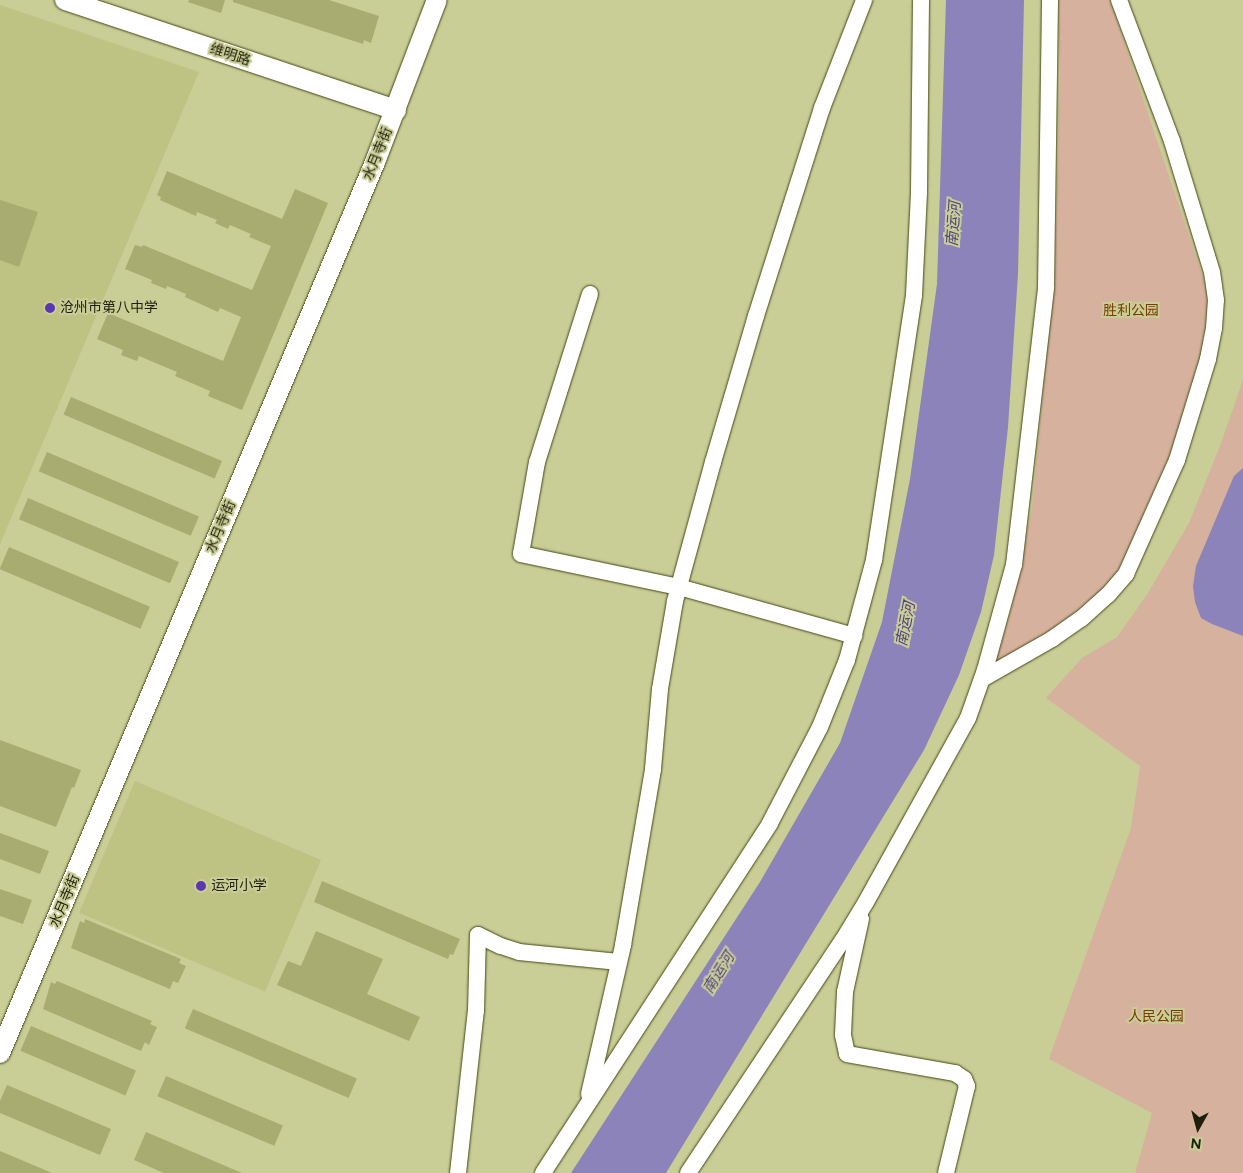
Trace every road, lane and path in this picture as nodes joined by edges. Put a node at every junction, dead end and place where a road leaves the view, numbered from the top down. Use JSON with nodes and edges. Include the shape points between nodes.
{"nodes":[{"id":1,"x":65,"y":0,"type":"edge"},
{"id":2,"x":437,"y":0,"type":"edge"},
{"id":3,"x":864,"y":0,"type":"edge"},
{"id":4,"x":921,"y":0,"type":"edge"},
{"id":5,"x":1050,"y":0,"type":"edge"},
{"id":6,"x":1119,"y":0,"type":"edge"},
{"id":7,"x":396,"y":110,"type":"junction"},
{"id":8,"x":590,"y":294,"type":"dead end"},
{"id":9,"x":679,"y":587,"type":"junction"},
{"id":10,"x":854,"y":636,"type":"junction"},
{"id":11,"x":982,"y":679,"type":"junction"},
{"id":12,"x":866,"y":902,"type":"junction"},
{"id":13,"x":619,"y":962,"type":"junction"},
{"id":14,"x":0,"y":1053,"type":"edge"},
{"id":15,"x":586,"y":1106,"type":"junction"},
{"id":16,"x":458,"y":1173,"type":"edge"},
{"id":17,"x":543,"y":1173,"type":"edge"},
{"id":18,"x":688,"y":1173,"type":"edge"},
{"id":19,"x":946,"y":1173,"type":"edge"}],
"edges":[{"from":1,"to":7,"type":"street","name":"维明路"},
{"from":2,"to":7,"type":"street","name":"水月寺街"},
{"from":3,"to":9,"type":"street","via":[[822,108],[756,316]]},
{"from":4,"to":10,"type":"street","via":[[919,192],[914,295],[874,560]]},
{"from":5,"to":11,"type":"street","via":[[1046,288],[1014,565]]},
{"from":6,"to":11,"type":"street","via":[[1172,140],[1212,272],[1216,300],[1208,360],[1177,460],[1126,574],[1082,619]]},
{"from":7,"to":14,"type":"street","name":"水月寺街"},
{"from":8,"to":9,"type":"street","via":[[537,462],[521,554]]},
{"from":9,"to":10,"type":"street"},
{"from":9,"to":13,"type":"street","via":[[660,689],[653,769]]},
{"from":10,"to":15,"type":"street","via":[[820,727],[770,823]]},
{"from":11,"to":12,"type":"street","via":[[968,718]]},
{"from":12,"to":18,"type":"street"},
{"from":12,"to":19,"type":"street","via":[[845,992],[844,1046],[847,1054],[955,1073],[964,1079],[967,1086]]},
{"from":13,"to":15,"type":"street"},
{"from":13,"to":16,"type":"street","via":[[520,952],[478,935],[476,1011]]},
{"from":15,"to":17,"type":"street"}]}
